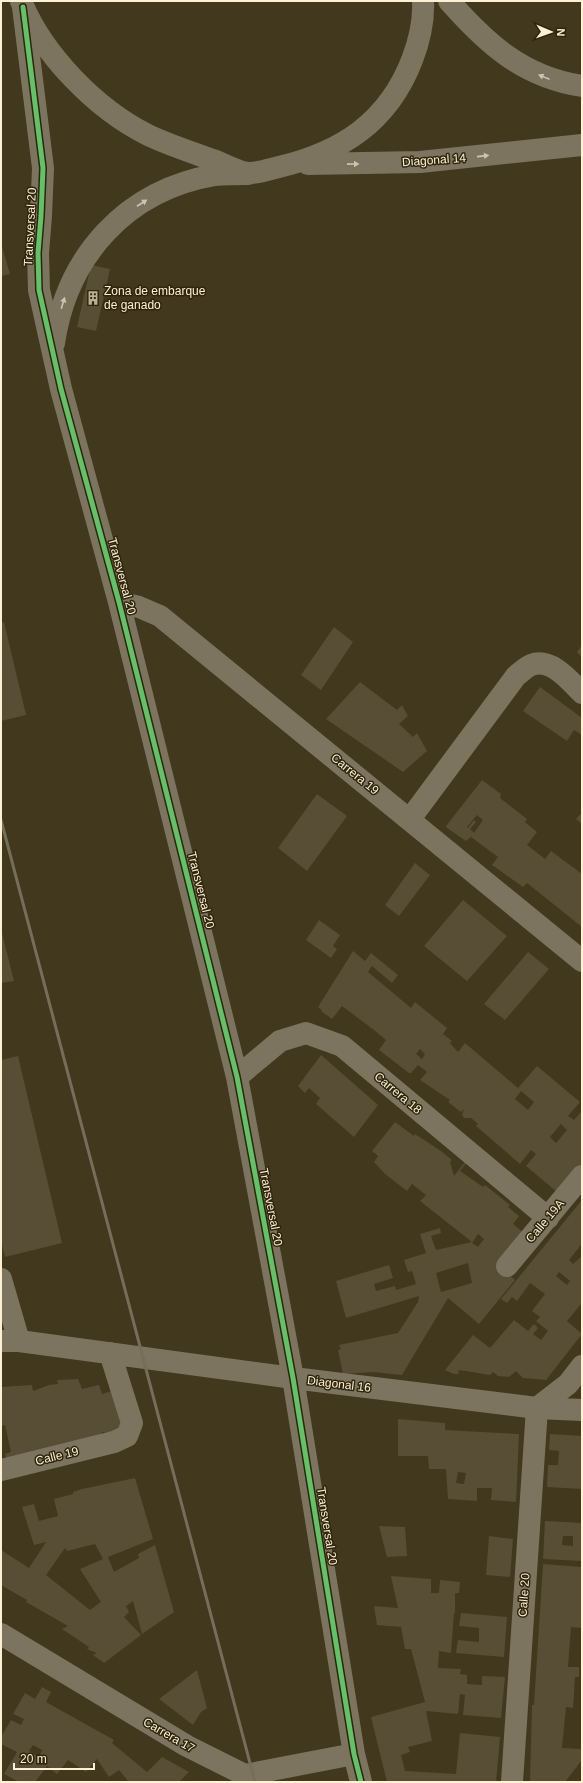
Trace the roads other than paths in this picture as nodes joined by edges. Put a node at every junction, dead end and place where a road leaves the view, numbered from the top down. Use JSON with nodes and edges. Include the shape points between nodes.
{"nodes":[{"id":1,"x":423,"y":1,"type":"edge"},
{"id":2,"x":448,"y":1,"type":"edge"},
{"id":3,"x":22,"y":4,"type":"edge"},
{"id":4,"x":582,"y":86,"type":"edge"},
{"id":5,"x":582,"y":145,"type":"edge"},
{"id":6,"x":286,"y":165,"type":"junction"},
{"id":7,"x":248,"y":174,"type":"junction"},
{"id":8,"x":52,"y":355,"type":"junction"},
{"id":9,"x":119,"y":602,"type":"junction"},
{"id":10,"x":582,"y":693,"type":"edge"},
{"id":11,"x":410,"y":819,"type":"junction"},
{"id":12,"x":582,"y":961,"type":"edge"},
{"id":13,"x":237,"y":1077,"type":"junction"},
{"id":14,"x":582,"y":1176,"type":"edge"},
{"id":15,"x":548,"y":1218,"type":"junction"},
{"id":16,"x":507,"y":1266,"type":"dead end"},
{"id":17,"x":1,"y":1279,"type":"edge"},
{"id":18,"x":10,"y":1341,"type":"edge"},
{"id":19,"x":110,"y":1353,"type":"junction"},
{"id":20,"x":582,"y":1366,"type":"edge"},
{"id":21,"x":293,"y":1378,"type":"junction"},
{"id":22,"x":537,"y":1408,"type":"junction"},
{"id":23,"x":582,"y":1410,"type":"edge"},
{"id":24,"x":1,"y":1470,"type":"edge"},
{"id":25,"x":1,"y":1634,"type":"edge"},
{"id":26,"x":354,"y":1754,"type":"junction"},
{"id":27,"x":245,"y":1778,"type":"edge"},
{"id":28,"x":361,"y":1782,"type":"edge"},
{"id":29,"x":512,"y":1782,"type":"edge"}],
"edges":[{"from":1,"to":6,"type":"street","via":[[418,44],[404,80],[383,111],[355,136],[323,154]]},
{"from":4,"to":2,"type":"street","one_way":true,"via":[[559,83],[531,71],[500,51],[476,31]]},
{"from":3,"to":7,"type":"street","via":[[41,38],[63,67],[88,93],[116,115],[179,149]]},
{"from":3,"to":8,"type":"street","name":"Transversal 20","via":[[43,168],[38,253],[39,290]]},
{"from":6,"to":5,"type":"street","name":"Diagonal 14","one_way":true,"via":[[420,162]]},
{"from":6,"to":7,"type":"street","name":"Transversal 20"},
{"from":8,"to":7,"type":"street","name":"Transversal 20","one_way":true,"via":[[57,322],[67,291],[82,262],[107,231],[126,213],[154,195],[184,183],[216,175]]},
{"from":8,"to":9,"type":"street","name":"Transversal 20"},
{"from":9,"to":11,"type":"street","name":"Carrera 19","via":[[160,616]]},
{"from":9,"to":13,"type":"street","name":"Transversal 20"},
{"from":10,"to":11,"type":"street","via":[[561,673],[548,665],[532,664],[516,676]]},
{"from":11,"to":12,"type":"street","name":"Carrera 19"},
{"from":13,"to":15,"type":"street","name":"Carrera 18","via":[[280,1041],[306,1033],[342,1046]]},
{"from":13,"to":21,"type":"street","name":"Transversal 20"},
{"from":14,"to":15,"type":"street","name":"Calle 19A"},
{"from":15,"to":16,"type":"street","name":"Calle 19A"},
{"from":17,"to":18,"type":"street"},
{"from":18,"to":19,"type":"street","name":"Diagonal 16"},
{"from":19,"to":21,"type":"street","name":"Diagonal 16"},
{"from":19,"to":24,"type":"street","name":"Calle 19","via":[[132,1423],[127,1436],[114,1442]]},
{"from":20,"to":22,"type":"street","via":[[568,1384]]},
{"from":21,"to":22,"type":"street","name":"Diagonal 16"},
{"from":21,"to":26,"type":"street","name":"Transversal 20"},
{"from":22,"to":23,"type":"street","name":"Diagonal 16"},
{"from":22,"to":29,"type":"street","name":"Calle 20"},
{"from":25,"to":27,"type":"street","name":"Carrera 17"},
{"from":26,"to":27,"type":"street","name":"Carrera 17"},
{"from":26,"to":28,"type":"street","name":"Transversal 20"}]}
